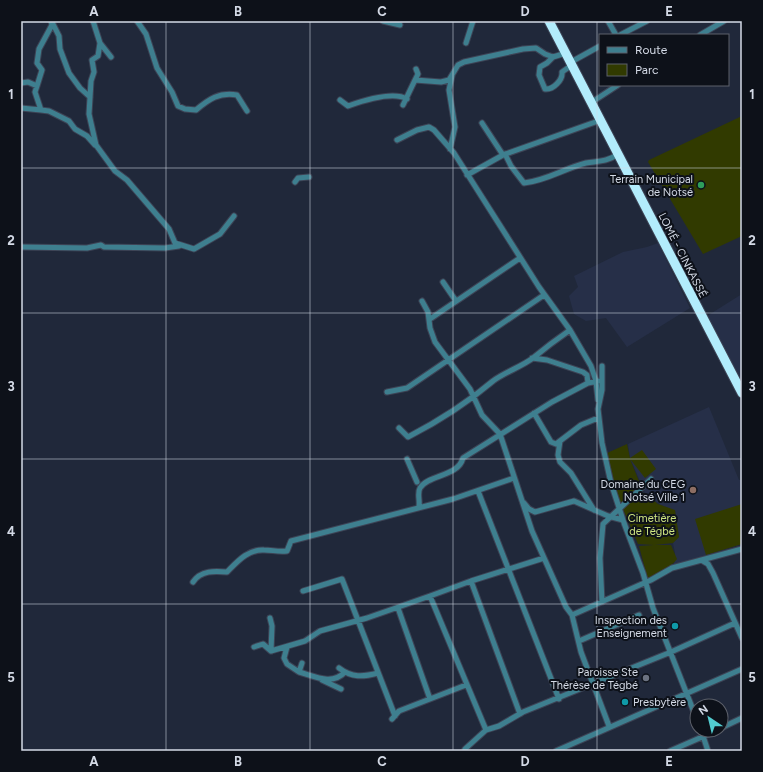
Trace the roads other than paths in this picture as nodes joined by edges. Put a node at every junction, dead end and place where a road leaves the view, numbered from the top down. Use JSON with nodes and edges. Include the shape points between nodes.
{"nodes":[{"id":1,"x":93,"y":21,"type":"edge"},
{"id":2,"x":137,"y":21,"type":"edge"},
{"id":3,"x":383,"y":21,"type":"edge"},
{"id":4,"x":473,"y":21,"type":"edge"},
{"id":5,"x":549,"y":21,"type":"edge"},
{"id":6,"x":608,"y":21,"type":"edge"},
{"id":7,"x":645,"y":21,"type":"edge"},
{"id":8,"x":724,"y":21,"type":"edge"},
{"id":9,"x":52,"y":22,"type":"edge"},
{"id":10,"x":400,"y":25,"type":"dead end"},
{"id":11,"x":615,"y":34,"type":"edge"},
{"id":12,"x":622,"y":34,"type":"edge"},
{"id":13,"x":702,"y":34,"type":"edge"},
{"id":14,"x":100,"y":43,"type":"junction"},
{"id":15,"x":466,"y":43,"type":"dead end"},
{"id":16,"x":599,"y":47,"type":"edge"},
{"id":17,"x":566,"y":53,"type":"junction"},
{"id":18,"x":111,"y":57,"type":"dead end"},
{"id":19,"x":553,"y":57,"type":"junction"},
{"id":20,"x":572,"y":64,"type":"junction"},
{"id":21,"x":452,"y":76,"type":"junction"},
{"id":22,"x":424,"y":79,"type":"junction"},
{"id":23,"x":415,"y":80,"type":"junction"},
{"id":24,"x":21,"y":82,"type":"edge"},
{"id":25,"x":36,"y":86,"type":"junction"},
{"id":26,"x":616,"y":86,"type":"edge"},
{"id":27,"x":90,"y":97,"type":"junction"},
{"id":28,"x":407,"y":99,"type":"junction"},
{"id":29,"x":340,"y":100,"type":"dead end"},
{"id":30,"x":592,"y":102,"type":"junction"},
{"id":31,"x":404,"y":105,"type":"dead end"},
{"id":32,"x":21,"y":108,"type":"edge"},
{"id":33,"x":41,"y":110,"type":"junction"},
{"id":34,"x":247,"y":111,"type":"dead end"},
{"id":35,"x":601,"y":120,"type":"junction"},
{"id":36,"x":482,"y":123,"type":"dead end"},
{"id":37,"x":397,"y":140,"type":"dead end"},
{"id":38,"x":96,"y":145,"type":"junction"},
{"id":39,"x":450,"y":149,"type":"junction"},
{"id":40,"x":618,"y":154,"type":"junction"},
{"id":41,"x":504,"y":155,"type":"junction"},
{"id":42,"x":467,"y":175,"type":"junction"},
{"id":43,"x":309,"y":178,"type":"dead end"},
{"id":44,"x":294,"y":182,"type":"dead end"},
{"id":45,"x":234,"y":216,"type":"dead end"},
{"id":46,"x":179,"y":246,"type":"junction"},
{"id":47,"x":21,"y":247,"type":"edge"},
{"id":48,"x":520,"y":258,"type":"junction"},
{"id":49,"x":443,"y":282,"type":"dead end"},
{"id":50,"x":544,"y":295,"type":"junction"},
{"id":51,"x":422,"y":301,"type":"dead end"},
{"id":52,"x":456,"y":301,"type":"junction"},
{"id":53,"x":430,"y":319,"type":"junction"},
{"id":54,"x":570,"y":330,"type":"junction"},
{"id":55,"x":532,"y":358,"type":"junction"},
{"id":56,"x":448,"y":361,"type":"junction"},
{"id":57,"x":602,"y":366,"type":"dead end"},
{"id":58,"x":602,"y":380,"type":"junction"},
{"id":59,"x":596,"y":381,"type":"junction"},
{"id":60,"x":588,"y":383,"type":"junction"},
{"id":61,"x":387,"y":392,"type":"dead end"},
{"id":62,"x":742,"y":393,"type":"edge"},
{"id":63,"x":474,"y":397,"type":"junction"},
{"id":64,"x":598,"y":409,"type":"junction"},
{"id":65,"x":534,"y":413,"type":"junction"},
{"id":66,"x":598,"y":418,"type":"junction"},
{"id":67,"x":399,"y":428,"type":"dead end"},
{"id":68,"x":500,"y":434,"type":"junction"},
{"id":69,"x":560,"y":441,"type":"junction"},
{"id":70,"x":407,"y":459,"type":"dead end"},
{"id":71,"x":514,"y":478,"type":"junction"},
{"id":72,"x":651,"y":479,"type":"dead end"},
{"id":73,"x":417,"y":482,"type":"dead end"},
{"id":74,"x":478,"y":491,"type":"junction"},
{"id":75,"x":523,"y":502,"type":"junction"},
{"id":76,"x":419,"y":506,"type":"junction"},
{"id":77,"x":620,"y":509,"type":"junction"},
{"id":78,"x":594,"y":510,"type":"junction"},
{"id":79,"x":611,"y":517,"type":"junction"},
{"id":80,"x":623,"y":520,"type":"junction"},
{"id":81,"x":742,"y":549,"type":"edge"},
{"id":82,"x":544,"y":558,"type":"junction"},
{"id":83,"x":703,"y":560,"type":"junction"},
{"id":84,"x":509,"y":568,"type":"junction"},
{"id":85,"x":471,"y":581,"type":"junction"},
{"id":86,"x":193,"y":582,"type":"dead end"},
{"id":87,"x":646,"y":583,"type":"junction"},
{"id":88,"x":303,"y":591,"type":"dead end"},
{"id":89,"x":430,"y":596,"type":"junction"},
{"id":90,"x":602,"y":602,"type":"junction"},
{"id":91,"x":398,"y":608,"type":"junction"},
{"id":92,"x":572,"y":615,"type":"junction"},
{"id":93,"x":639,"y":615,"type":"dead end"},
{"id":94,"x":270,"y":618,"type":"dead end"},
{"id":95,"x":358,"y":620,"type":"junction"},
{"id":96,"x":735,"y":623,"type":"junction"},
{"id":97,"x":742,"y":638,"type":"edge"},
{"id":98,"x":579,"y":641,"type":"junction"},
{"id":99,"x":254,"y":647,"type":"dead end"},
{"id":100,"x":286,"y":647,"type":"junction"},
{"id":101,"x":271,"y":651,"type":"junction"},
{"id":102,"x":671,"y":652,"type":"junction"},
{"id":103,"x":302,"y":663,"type":"dead end"},
{"id":104,"x":339,"y":668,"type":"dead end"},
{"id":105,"x":742,"y":670,"type":"edge"},
{"id":106,"x":299,"y":672,"type":"junction"},
{"id":107,"x":345,"y":672,"type":"junction"},
{"id":108,"x":378,"y":673,"type":"junction"},
{"id":109,"x":322,"y":680,"type":"junction"},
{"id":110,"x":593,"y":684,"type":"junction"},
{"id":111,"x":466,"y":685,"type":"junction"},
{"id":112,"x":341,"y":690,"type":"dead end"},
{"id":113,"x":687,"y":693,"type":"junction"},
{"id":114,"x":689,"y":698,"type":"edge"},
{"id":115,"x":430,"y":699,"type":"junction"},
{"id":116,"x":559,"y":699,"type":"junction"},
{"id":117,"x":520,"y":714,"type":"junction"},
{"id":118,"x":742,"y":718,"type":"edge"},
{"id":119,"x":729,"y":724,"type":"edge"},
{"id":120,"x":609,"y":726,"type":"junction"},
{"id":121,"x":486,"y":730,"type":"junction"},
{"id":122,"x":701,"y":738,"type":"edge"},
{"id":123,"x":703,"y":738,"type":"edge"},
{"id":124,"x":465,"y":749,"type":"dead end"},
{"id":125,"x":556,"y":751,"type":"edge"},
{"id":126,"x":670,"y":751,"type":"edge"},
{"id":127,"x":708,"y":751,"type":"edge"}],
"edges":[{"from":1,"to":14,"type":"street"},
{"from":2,"to":34,"type":"street","via":[[146,34],[157,68],[178,106],[185,110],[196,110],[209,98],[229,94],[237,95]]},
{"from":3,"to":10,"type":"street"},
{"from":4,"to":15,"type":"street"},
{"from":5,"to":17,"type":"highway","name":"LOMÉ - CINKASSÉ"},
{"from":6,"to":11,"type":"street"},
{"from":7,"to":12,"type":"street"},
{"from":8,"to":13,"type":"street"},
{"from":9,"to":25,"type":"street","via":[[39,49],[37,63],[42,70]]},
{"from":9,"to":27,"type":"street","via":[[59,36],[60,49],[69,73]]},
{"from":14,"to":18,"type":"street"},
{"from":14,"to":27,"type":"street","via":[[98,56],[92,60],[94,72]]},
{"from":16,"to":20,"type":"street"},
{"from":17,"to":19,"type":"street"},
{"from":17,"to":20,"type":"highway","name":"LOMÉ - CINKASSÉ"},
{"from":19,"to":20,"type":"street","via":[[540,67],[539,75],[545,90],[553,88],[561,78],[562,72]]},
{"from":19,"to":21,"type":"street","via":[[536,48],[523,49],[464,62],[458,65]]},
{"from":20,"to":30,"type":"highway","name":"LOMÉ - CINKASSÉ"},
{"from":21,"to":22,"type":"street","via":[[441,82]]},
{"from":21,"to":39,"type":"street","via":[[449,90],[455,128]]},
{"from":22,"to":23,"type":"street"},
{"from":22,"to":23,"type":"street","via":[[417,72]]},
{"from":23,"to":28,"type":"street"},
{"from":24,"to":25,"type":"street"},
{"from":25,"to":33,"type":"street","via":[[35,92]]},
{"from":26,"to":30,"type":"street"},
{"from":27,"to":38,"type":"street","via":[[89,114]]},
{"from":28,"to":29,"type":"street","via":[[390,96],[348,106]]},
{"from":28,"to":31,"type":"street"},
{"from":30,"to":35,"type":"highway","name":"LOMÉ - CINKASSÉ"},
{"from":32,"to":33,"type":"street"},
{"from":33,"to":38,"type":"street","via":[[69,121],[75,130],[87,136]]},
{"from":35,"to":40,"type":"highway","name":"LOMÉ - CINKASSÉ"},
{"from":35,"to":41,"type":"street"},
{"from":36,"to":41,"type":"street"},
{"from":37,"to":39,"type":"street","via":[[429,127]]},
{"from":38,"to":46,"type":"street","via":[[115,171],[127,180],[169,229],[172,240]]},
{"from":39,"to":42,"type":"street"},
{"from":40,"to":41,"type":"street","via":[[604,162],[587,163],[524,183]]},
{"from":40,"to":62,"type":"highway","name":"LOMÉ - CINKASSÉ"},
{"from":41,"to":42,"type":"street"},
{"from":42,"to":48,"type":"street"},
{"from":43,"to":44,"type":"street","via":[[298,178]]},
{"from":45,"to":46,"type":"street","via":[[220,234],[194,249]]},
{"from":46,"to":47,"type":"street"},
{"from":48,"to":50,"type":"street"},
{"from":48,"to":52,"type":"street"},
{"from":49,"to":52,"type":"street"},
{"from":50,"to":54,"type":"street"},
{"from":50,"to":56,"type":"street"},
{"from":51,"to":53,"type":"street"},
{"from":52,"to":53,"type":"street"},
{"from":53,"to":56,"type":"street","via":[[432,334]]},
{"from":54,"to":55,"type":"street"},
{"from":54,"to":59,"type":"street"},
{"from":55,"to":60,"type":"street","via":[[562,364],[583,372],[587,375]]},
{"from":55,"to":63,"type":"street","via":[[512,369]]},
{"from":56,"to":61,"type":"street","via":[[407,388]]},
{"from":56,"to":63,"type":"street"},
{"from":57,"to":58,"type":"street"},
{"from":58,"to":59,"type":"street"},
{"from":58,"to":64,"type":"street"},
{"from":59,"to":60,"type":"street"},
{"from":59,"to":64,"type":"street"},
{"from":60,"to":65,"type":"street"},
{"from":63,"to":67,"type":"street","via":[[433,424],[408,436]]},
{"from":63,"to":68,"type":"street","via":[[482,416]]},
{"from":64,"to":66,"type":"street"},
{"from":65,"to":68,"type":"street"},
{"from":65,"to":69,"type":"street","via":[[551,442],[556,444]]},
{"from":66,"to":69,"type":"street","via":[[581,425]]},
{"from":66,"to":77,"type":"street","via":[[605,460]]},
{"from":68,"to":71,"type":"street"},
{"from":68,"to":76,"type":"street","via":[[463,458],[457,467],[424,484],[419,492]]},
{"from":69,"to":78,"type":"street","via":[[560,462],[571,473]]},
{"from":70,"to":73,"type":"street"},
{"from":71,"to":74,"type":"street"},
{"from":71,"to":75,"type":"street"},
{"from":72,"to":77,"type":"street"},
{"from":74,"to":76,"type":"street"},
{"from":74,"to":84,"type":"street"},
{"from":75,"to":78,"type":"street","via":[[535,512],[574,501]]},
{"from":75,"to":82,"type":"street"},
{"from":76,"to":86,"type":"street","via":[[292,541],[286,551],[263,550],[249,553],[227,572],[206,572],[196,577]]},
{"from":77,"to":79,"type":"street"},
{"from":77,"to":80,"type":"street"},
{"from":78,"to":79,"type":"street"},
{"from":79,"to":80,"type":"street"},
{"from":79,"to":90,"type":"street","via":[[602,528]]},
{"from":80,"to":87,"type":"street"},
{"from":81,"to":83,"type":"street"},
{"from":82,"to":84,"type":"street"},
{"from":82,"to":92,"type":"street"},
{"from":83,"to":87,"type":"street","via":[[672,568]]},
{"from":83,"to":96,"type":"street","via":[[708,564]]},
{"from":84,"to":85,"type":"street"},
{"from":84,"to":116,"type":"street"},
{"from":85,"to":89,"type":"street"},
{"from":85,"to":117,"type":"street"},
{"from":87,"to":90,"type":"street"},
{"from":87,"to":102,"type":"street"},
{"from":88,"to":95,"type":"street","via":[[342,579]]},
{"from":89,"to":91,"type":"street"},
{"from":89,"to":111,"type":"street"},
{"from":90,"to":92,"type":"street"},
{"from":91,"to":95,"type":"street"},
{"from":91,"to":115,"type":"street"},
{"from":92,"to":98,"type":"street"},
{"from":93,"to":98,"type":"street"},
{"from":94,"to":101,"type":"street"},
{"from":95,"to":100,"type":"street","via":[[320,631],[305,641]]},
{"from":95,"to":108,"type":"street"},
{"from":96,"to":97,"type":"street"},
{"from":96,"to":102,"type":"street"},
{"from":98,"to":110,"type":"street","via":[[580,652]]},
{"from":99,"to":101,"type":"street","via":[[263,644]]},
{"from":100,"to":101,"type":"street"},
{"from":100,"to":106,"type":"street","via":[[284,658],[287,664]]},
{"from":102,"to":110,"type":"street"},
{"from":102,"to":113,"type":"street"},
{"from":103,"to":106,"type":"street"},
{"from":104,"to":107,"type":"street"},
{"from":105,"to":113,"type":"street"},
{"from":106,"to":109,"type":"street"},
{"from":107,"to":108,"type":"street","via":[[355,676]]},
{"from":107,"to":109,"type":"street","via":[[341,676]]},
{"from":108,"to":115,"type":"street","via":[[393,717],[399,711]]},
{"from":109,"to":112,"type":"street"},
{"from":110,"to":116,"type":"street"},
{"from":110,"to":120,"type":"street"},
{"from":111,"to":115,"type":"street"},
{"from":111,"to":121,"type":"street"},
{"from":113,"to":114,"type":"street"},
{"from":113,"to":120,"type":"street"},
{"from":116,"to":117,"type":"street"},
{"from":117,"to":121,"type":"street"},
{"from":118,"to":119,"type":"street"},
{"from":120,"to":125,"type":"street"},
{"from":121,"to":124,"type":"street"},
{"from":122,"to":126,"type":"street"},
{"from":123,"to":127,"type":"street"}]}
